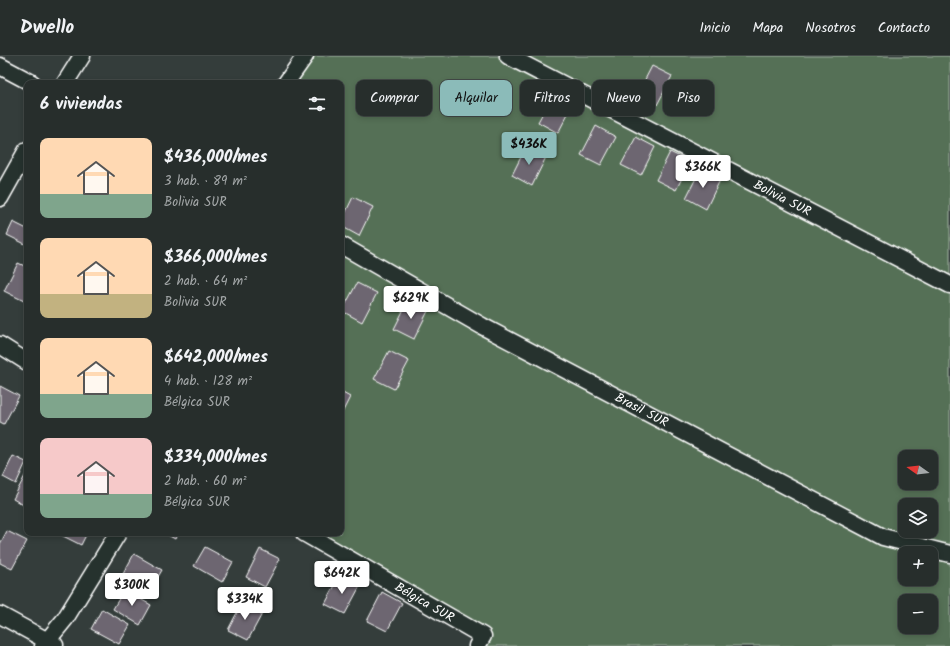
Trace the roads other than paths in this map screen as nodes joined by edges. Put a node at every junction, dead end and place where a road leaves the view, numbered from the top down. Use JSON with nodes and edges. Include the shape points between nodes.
{"nodes":[{"id":1,"x":82,"y":56,"type":"edge"},
{"id":2,"x":305,"y":56,"type":"edge"},
{"id":3,"x":508,"y":56,"type":"edge"},
{"id":4,"x":0,"y":66,"type":"edge"},
{"id":5,"x":26,"y":80,"type":"edge"},
{"id":6,"x":68,"y":80,"type":"edge"},
{"id":7,"x":288,"y":80,"type":"edge"},
{"id":8,"x":24,"y":155,"type":"edge"},
{"id":9,"x":0,"y":198,"type":"edge"},
{"id":10,"x":344,"y":247,"type":"edge"},
{"id":11,"x":950,"y":285,"type":"edge"},
{"id":12,"x":0,"y":345,"type":"edge"},
{"id":13,"x":24,"y":360,"type":"edge"},
{"id":14,"x":116,"y":536,"type":"edge"},
{"id":15,"x":309,"y":536,"type":"edge"},
{"id":16,"x":950,"y":554,"type":"edge"},
{"id":17,"x":0,"y":616,"type":"edge"},
{"id":18,"x":480,"y":641,"type":"edge"},
{"id":19,"x":49,"y":644,"type":"edge"}],
"edges":[{"from":1,"to":6,"type":"street"},
{"from":2,"to":7,"type":"street"},
{"from":3,"to":11,"type":"street","name":"Bolivia SUR"},
{"from":4,"to":5,"type":"street"},
{"from":8,"to":9,"type":"street"},
{"from":10,"to":16,"type":"street","name":"Brasil SUR","via":[[482,326],[883,537]]},
{"from":12,"to":13,"type":"street"},
{"from":14,"to":19,"type":"street"},
{"from":15,"to":18,"type":"street","name":"Bélgica SUR"},
{"from":17,"to":19,"type":"street"}]}
